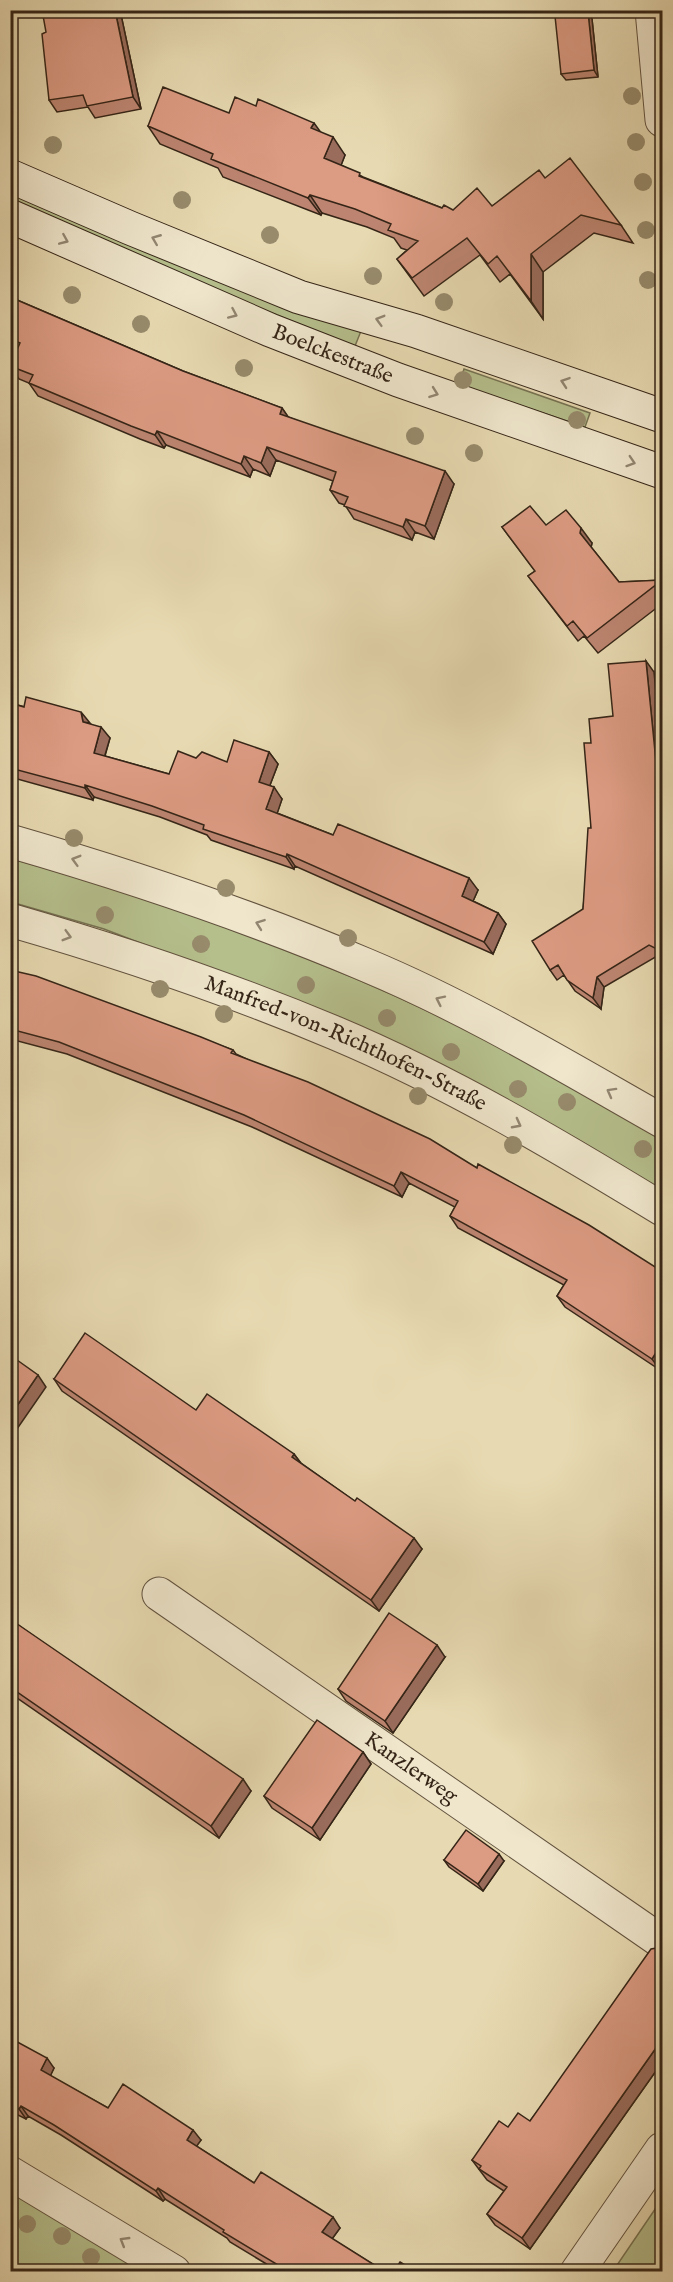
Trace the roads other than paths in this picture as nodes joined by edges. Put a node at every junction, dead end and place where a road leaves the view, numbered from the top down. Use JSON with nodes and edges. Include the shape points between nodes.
{"nodes":[{"id":1,"x":652,"y":10,"type":"edge"},
{"id":2,"x":663,"y":120,"type":"edge"},
{"id":3,"x":10,"y":176,"type":"edge"},
{"id":4,"x":10,"y":216,"type":"edge"},
{"id":5,"x":416,"y":331,"type":"junction"},
{"id":6,"x":398,"y":380,"type":"junction"},
{"id":7,"x":663,"y":416,"type":"edge"},
{"id":8,"x":663,"y":472,"type":"edge"},
{"id":9,"x":10,"y":841,"type":"edge"},
{"id":10,"x":10,"y":920,"type":"edge"},
{"id":11,"x":663,"y":1121,"type":"edge"},
{"id":12,"x":663,"y":1209,"type":"edge"},
{"id":13,"x":159,"y":1594,"type":"dead end"},
{"id":14,"x":663,"y":1942,"type":"edge"},
{"id":15,"x":663,"y":2149,"type":"edge"},
{"id":16,"x":10,"y":2174,"type":"edge"},
{"id":17,"x":174,"y":2271,"type":"edge"},
{"id":18,"x":577,"y":2271,"type":"edge"}],
"edges":[{"from":1,"to":2,"type":"street"},
{"from":5,"to":3,"type":"street","name":"Boelckestraße","one_way":true,"via":[[299,297]]},
{"from":4,"to":6,"type":"street","name":"Boelckestraße","one_way":true,"via":[[270,330]]},
{"from":5,"to":6,"type":"street"},
{"from":7,"to":5,"type":"street","name":"Boelckestraße","one_way":true},
{"from":6,"to":8,"type":"street","name":"Boelckestraße","one_way":true},
{"from":11,"to":9,"type":"street","one_way":true,"via":[[488,1023],[366,965],[121,873]]},
{"from":10,"to":12,"type":"street","name":"Manfred-von-Richthofen-Straße","one_way":true,"via":[[93,944],[337,1034],[517,1124]]},
{"from":13,"to":14,"type":"street","name":"Kanzlerweg"},
{"from":15,"to":18,"type":"street"},
{"from":17,"to":16,"type":"street","one_way":true}]}
